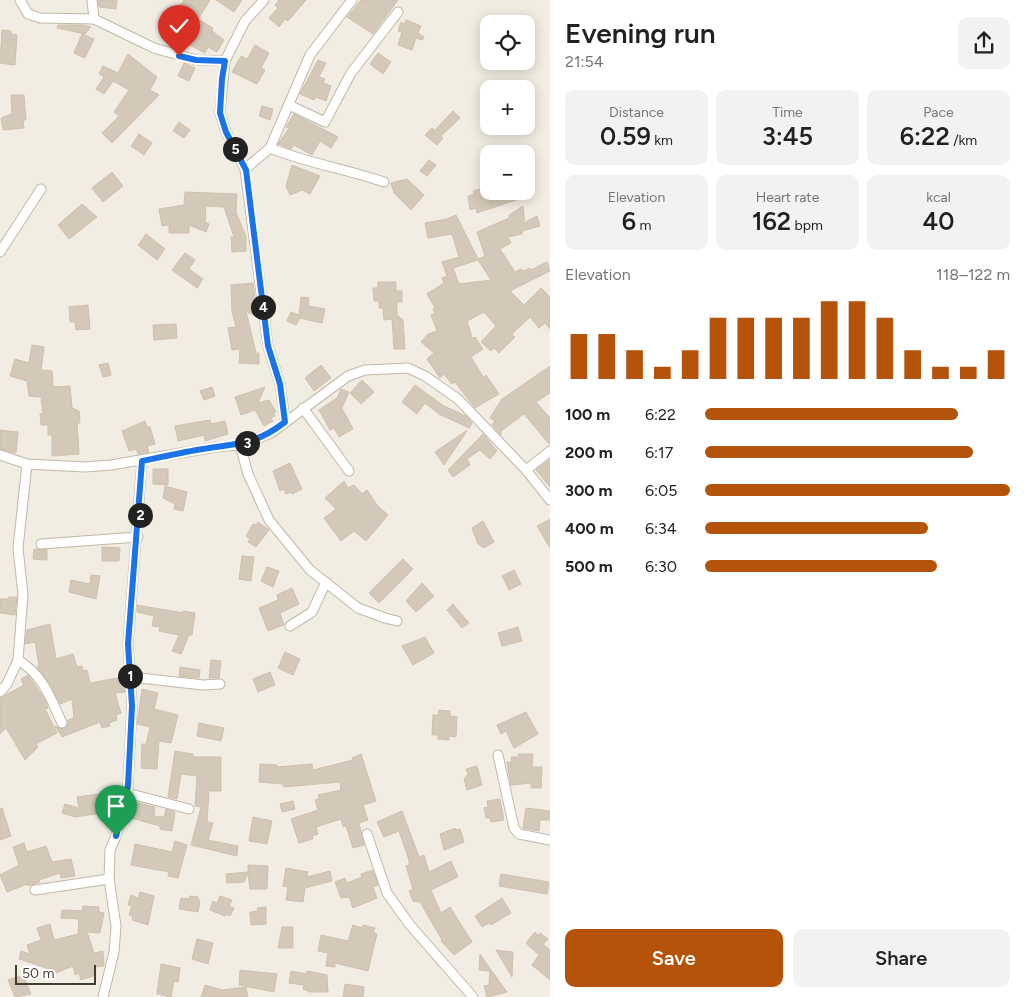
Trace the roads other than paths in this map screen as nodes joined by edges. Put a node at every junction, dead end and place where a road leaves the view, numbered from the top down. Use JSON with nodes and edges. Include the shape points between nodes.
{"nodes":[{"id":1,"x":20,"y":0,"type":"edge"},
{"id":2,"x":92,"y":0,"type":"edge"},
{"id":3,"x":264,"y":0,"type":"edge"},
{"id":4,"x":343,"y":0,"type":"edge"},
{"id":5,"x":352,"y":0,"type":"edge"},
{"id":6,"x":345,"y":11,"type":"junction"},
{"id":7,"x":398,"y":12,"type":"dead end"},
{"id":8,"x":94,"y":19,"type":"junction"},
{"id":9,"x":225,"y":61,"type":"junction"},
{"id":10,"x":289,"y":105,"type":"junction"},
{"id":11,"x":270,"y":148,"type":"junction"},
{"id":12,"x":246,"y":170,"type":"junction"},
{"id":13,"x":384,"y":182,"type":"dead end"},
{"id":14,"x":41,"y":189,"type":"dead end"},
{"id":15,"x":0,"y":252,"type":"edge"},
{"id":16,"x":304,"y":408,"type":"junction"},
{"id":17,"x":285,"y":422,"type":"junction"},
{"id":18,"x":240,"y":445,"type":"junction"},
{"id":19,"x":550,"y":451,"type":"edge"},
{"id":20,"x":0,"y":455,"type":"edge"},
{"id":21,"x":142,"y":461,"type":"junction"},
{"id":22,"x":27,"y":464,"type":"junction"},
{"id":23,"x":526,"y":470,"type":"junction"},
{"id":24,"x":350,"y":471,"type":"dead end"},
{"id":25,"x":550,"y":500,"type":"edge"},
{"id":26,"x":138,"y":537,"type":"junction"},
{"id":27,"x":41,"y":544,"type":"dead end"},
{"id":28,"x":326,"y":582,"type":"junction"},
{"id":29,"x":397,"y":621,"type":"dead end"},
{"id":30,"x":290,"y":626,"type":"dead end"},
{"id":31,"x":18,"y":660,"type":"junction"},
{"id":32,"x":130,"y":677,"type":"junction"},
{"id":33,"x":220,"y":684,"type":"dead end"},
{"id":34,"x":0,"y":692,"type":"edge"},
{"id":35,"x":62,"y":723,"type":"dead end"},
{"id":36,"x":498,"y":755,"type":"dead end"},
{"id":37,"x":127,"y":793,"type":"junction"},
{"id":38,"x":189,"y":809,"type":"dead end"},
{"id":39,"x":367,"y":834,"type":"dead end"},
{"id":40,"x":550,"y":840,"type":"edge"},
{"id":41,"x":109,"y":879,"type":"junction"},
{"id":42,"x":35,"y":890,"type":"dead end"},
{"id":43,"x":103,"y":997,"type":"edge"},
{"id":44,"x":473,"y":997,"type":"edge"}],
"edges":[{"from":1,"to":8,"type":"street","via":[[28,14],[40,18]]},
{"from":2,"to":8,"type":"street"},
{"from":3,"to":9,"type":"street","via":[[245,21]]},
{"from":4,"to":6,"type":"street"},
{"from":5,"to":6,"type":"street"},
{"from":6,"to":10,"type":"street","via":[[310,55]]},
{"from":7,"to":10,"type":"street","via":[[351,73],[325,122]]},
{"from":8,"to":9,"type":"street","via":[[154,48],[196,60]]},
{"from":9,"to":12,"type":"street","via":[[220,113]]},
{"from":10,"to":11,"type":"street"},
{"from":11,"to":12,"type":"street"},
{"from":11,"to":13,"type":"street"},
{"from":12,"to":17,"type":"street","via":[[268,346],[280,384]]},
{"from":14,"to":15,"type":"street"},
{"from":16,"to":17,"type":"street"},
{"from":16,"to":23,"type":"street","via":[[348,376],[365,370],[408,368],[458,399]]},
{"from":16,"to":24,"type":"street"},
{"from":17,"to":18,"type":"street","via":[[271,432]]},
{"from":18,"to":21,"type":"street"},
{"from":18,"to":28,"type":"street","via":[[248,474],[269,520],[310,570]]},
{"from":19,"to":23,"type":"street"},
{"from":20,"to":22,"type":"street"},
{"from":21,"to":22,"type":"street","via":[[85,467]]},
{"from":21,"to":26,"type":"street"},
{"from":22,"to":31,"type":"street","via":[[18,548],[22,594]]},
{"from":23,"to":25,"type":"street"},
{"from":26,"to":27,"type":"street"},
{"from":26,"to":32,"type":"street","via":[[128,644]]},
{"from":28,"to":29,"type":"street","via":[[358,608]]},
{"from":28,"to":30,"type":"street","via":[[312,612]]},
{"from":31,"to":34,"type":"street"},
{"from":31,"to":35,"type":"street","via":[[32,668],[44,684]]},
{"from":32,"to":33,"type":"street"},
{"from":32,"to":37,"type":"street"},
{"from":36,"to":40,"type":"street","via":[[514,828],[519,834]]},
{"from":37,"to":38,"type":"street"},
{"from":37,"to":41,"type":"street","via":[[110,850]]},
{"from":39,"to":44,"type":"street","via":[[387,893],[410,926]]},
{"from":41,"to":42,"type":"street"},
{"from":41,"to":43,"type":"street","via":[[116,926],[114,952]]}]}
